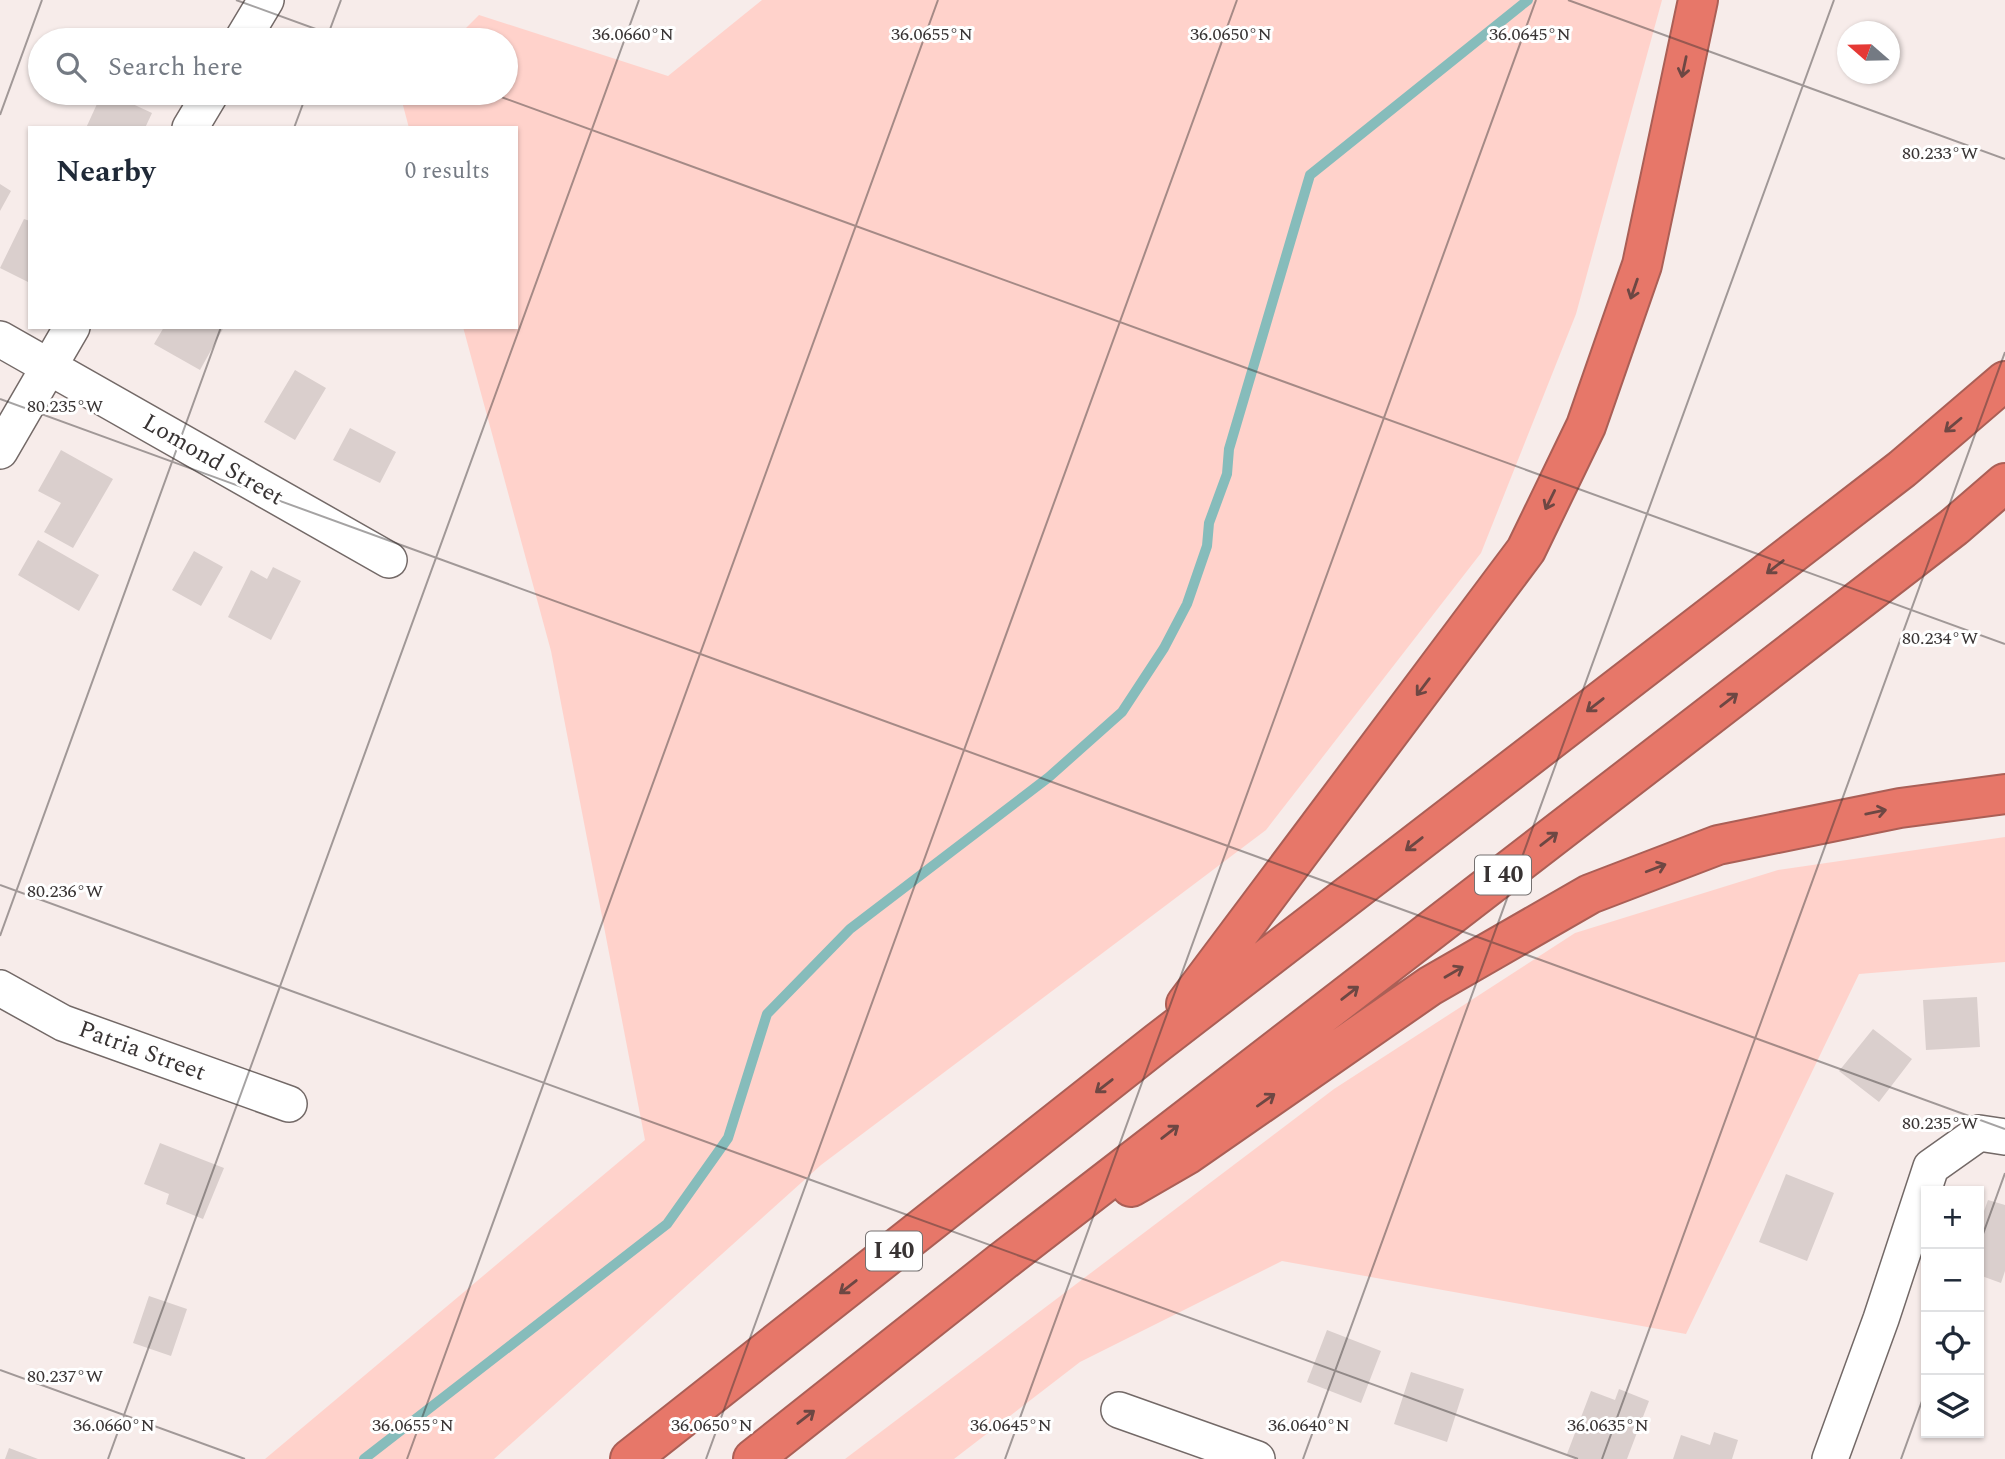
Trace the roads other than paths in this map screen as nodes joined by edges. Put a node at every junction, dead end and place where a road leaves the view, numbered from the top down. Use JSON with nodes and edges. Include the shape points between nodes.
{"nodes":[{"id":1,"x":265,"y":0,"type":"edge"},
{"id":2,"x":1698,"y":0,"type":"edge"},
{"id":3,"x":249,"y":28,"type":"edge"},
{"id":4,"x":204,"y":105,"type":"edge"},
{"id":5,"x":191,"y":126,"type":"edge"},
{"id":6,"x":71,"y":329,"type":"edge"},
{"id":7,"x":0,"y":339,"type":"edge"},
{"id":8,"x":49,"y":367,"type":"junction"},
{"id":9,"x":2005,"y":381,"type":"edge"},
{"id":10,"x":0,"y":451,"type":"edge"},
{"id":11,"x":2005,"y":482,"type":"edge"},
{"id":12,"x":389,"y":560,"type":"dead end"},
{"id":13,"x":2005,"y":794,"type":"edge"},
{"id":14,"x":0,"y":988,"type":"edge"},
{"id":15,"x":1157,"y":1043,"type":"junction"},
{"id":16,"x":289,"y":1104,"type":"dead end"},
{"id":17,"x":2005,"y":1137,"type":"edge"},
{"id":18,"x":999,"y":1264,"type":"junction"},
{"id":19,"x":1119,"y":1410,"type":"dead end"},
{"id":20,"x":631,"y":1459,"type":"edge"},
{"id":21,"x":753,"y":1459,"type":"edge"},
{"id":22,"x":1257,"y":1459,"type":"edge"},
{"id":23,"x":1830,"y":1459,"type":"edge"}],
"edges":[{"from":1,"to":3,"type":"street"},
{"from":2,"to":15,"type":"highway","one_way":true,"via":[[1642,265],[1586,426],[1526,550]]},
{"from":4,"to":5,"type":"street"},
{"from":6,"to":8,"type":"street"},
{"from":7,"to":8,"type":"street","name":"Lomond Street"},
{"from":8,"to":10,"type":"street"},
{"from":8,"to":12,"type":"street","name":"Lomond Street"},
{"from":9,"to":15,"type":"highway","number":"I 40","one_way":true,"via":[[1902,469]]},
{"from":18,"to":11,"type":"highway","number":"I 40","one_way":true,"via":[[1954,527]]},
{"from":18,"to":13,"type":"highway","one_way":true,"via":[[1188,1154],[1430,986],[1590,894],[1718,845],[1900,807]]},
{"from":14,"to":16,"type":"street","name":"Patria Street","via":[[63,1023]]},
{"from":15,"to":20,"type":"highway","number":"I 40","one_way":true},
{"from":17,"to":23,"type":"street","via":[[1979,1133],[1931,1167]]},
{"from":21,"to":18,"type":"highway","number":"I 40","one_way":true},
{"from":19,"to":22,"type":"street"}]}
